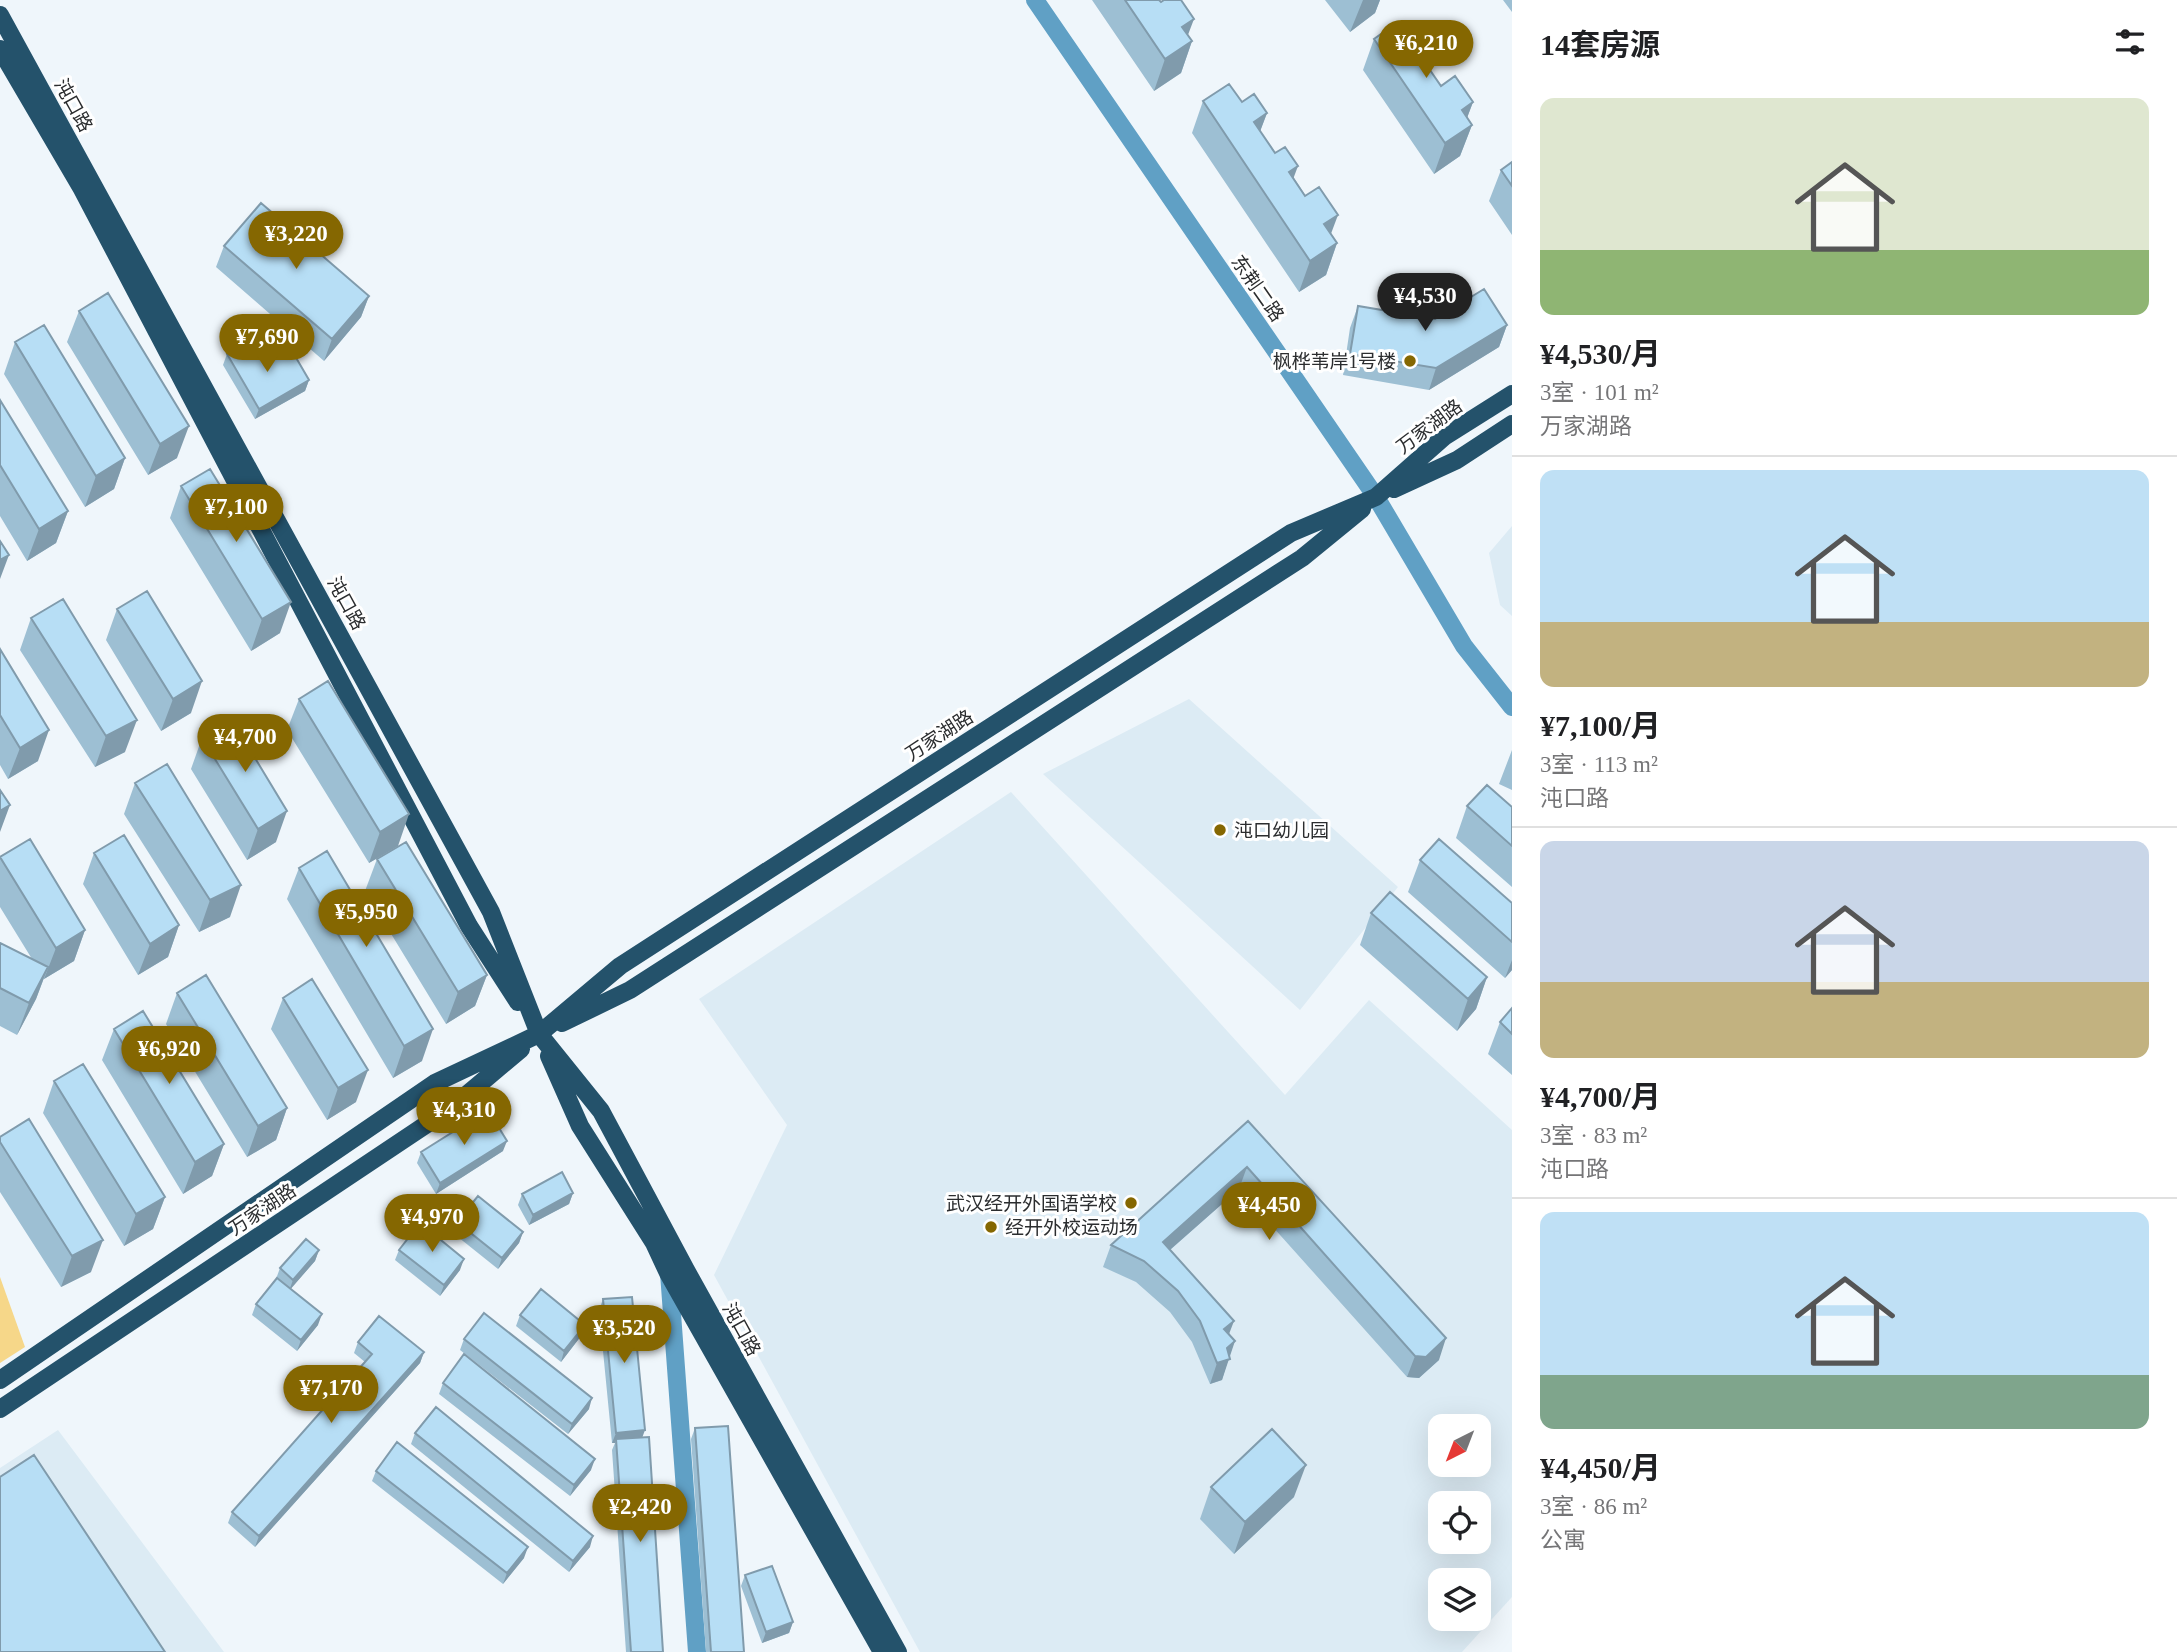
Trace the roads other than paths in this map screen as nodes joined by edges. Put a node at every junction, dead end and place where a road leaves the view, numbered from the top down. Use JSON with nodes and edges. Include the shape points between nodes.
{"nodes":[{"id":1,"x":1035,"y":0,"type":"edge"},
{"id":2,"x":0,"y":15,"type":"edge"},
{"id":3,"x":0,"y":49,"type":"edge"},
{"id":4,"x":1512,"y":394,"type":"edge"},
{"id":5,"x":1512,"y":424,"type":"edge"},
{"id":6,"x":1376,"y":497,"type":"junction"},
{"id":7,"x":1512,"y":707,"type":"edge"},
{"id":8,"x":539,"y":1034,"type":"junction"},
{"id":9,"x":677,"y":1272,"type":"junction"},
{"id":10,"x":0,"y":1380,"type":"edge"},
{"id":11,"x":0,"y":1409,"type":"edge"},
{"id":12,"x":697,"y":1652,"type":"edge"},
{"id":13,"x":882,"y":1652,"type":"edge"},
{"id":14,"x":898,"y":1652,"type":"edge"}],
"edges":[{"from":1,"to":6,"type":"street","name":"东荆二路"},
{"from":2,"to":8,"type":"main road","name":"沌口路","via":[[491,912]]},
{"from":3,"to":8,"type":"main road","name":"沌口路","via":[[82,188],[469,926]]},
{"from":4,"to":6,"type":"main road","name":"万家湖路","via":[[1444,437]]},
{"from":5,"to":6,"type":"main road","name":"万家湖路","via":[[1457,460]]},
{"from":6,"to":7,"type":"street","name":"东荆二路","via":[[1464,646]]},
{"from":6,"to":8,"type":"main road","name":"万家湖路","via":[[1302,558],[630,990]]},
{"from":6,"to":8,"type":"main road","name":"万家湖路","via":[[1291,533],[620,966]]},
{"from":8,"to":9,"type":"main road","name":"沌口路","via":[[580,1126]]},
{"from":8,"to":9,"type":"main road","name":"沌口路","via":[[601,1111]]},
{"from":8,"to":10,"type":"main road","name":"万家湖路","via":[[435,1083]]},
{"from":8,"to":11,"type":"main road","name":"万家湖路","via":[[451,1108]]},
{"from":9,"to":12,"type":"street"},
{"from":9,"to":13,"type":"main road","name":"沌口路"},
{"from":9,"to":14,"type":"main road","name":"沌口路"}]}
